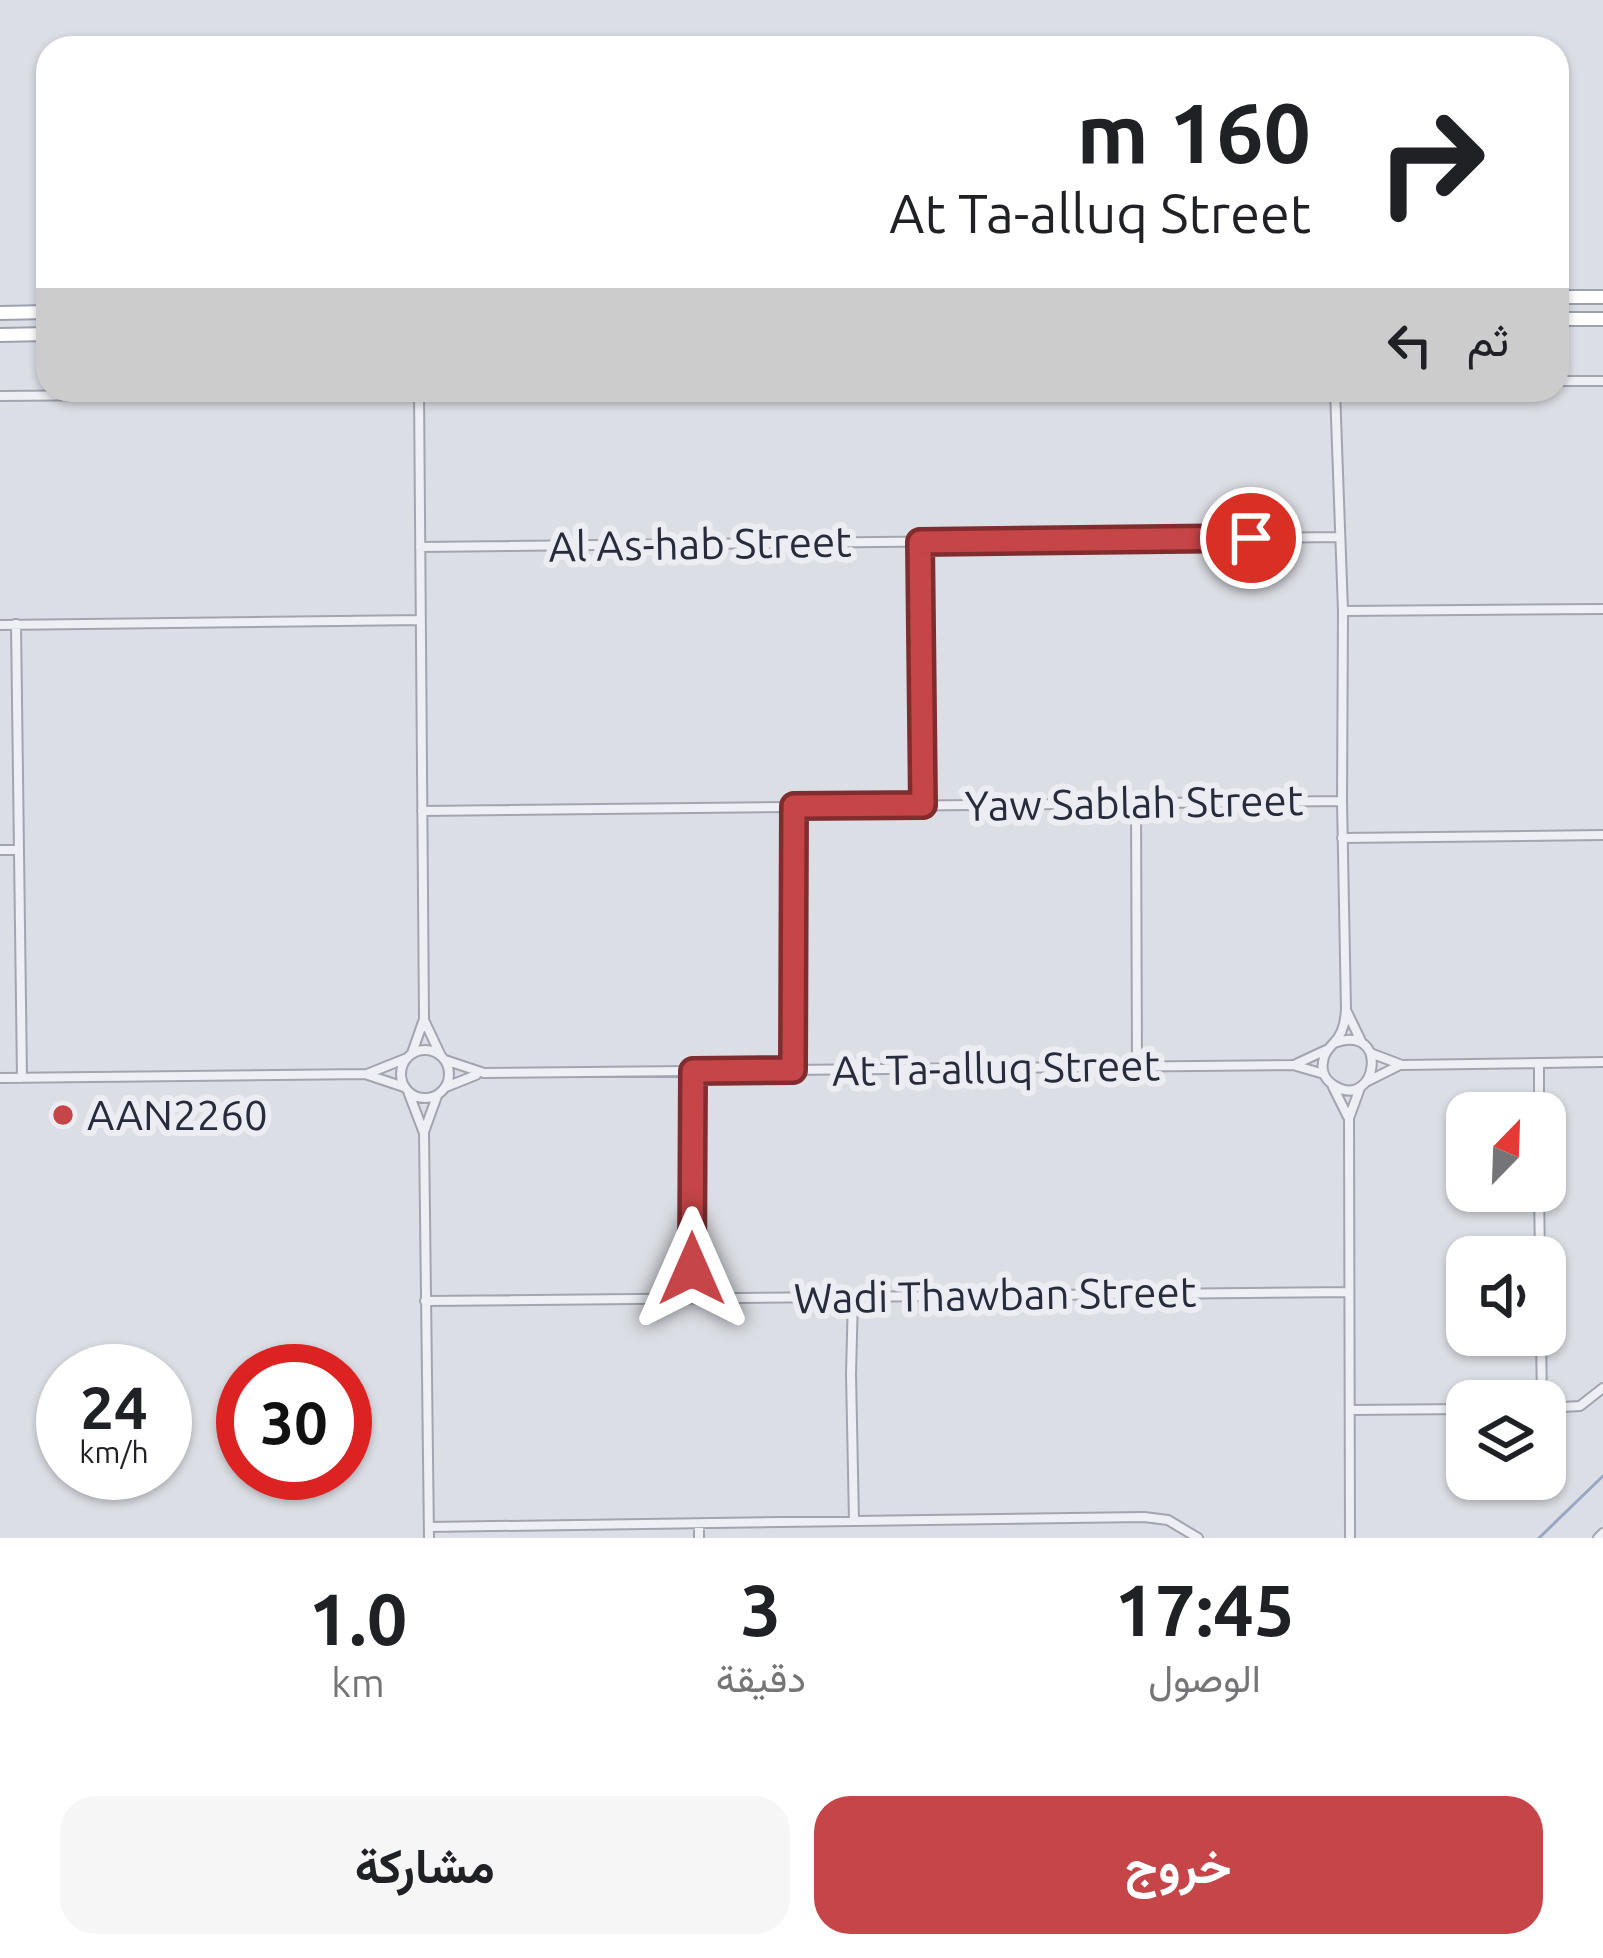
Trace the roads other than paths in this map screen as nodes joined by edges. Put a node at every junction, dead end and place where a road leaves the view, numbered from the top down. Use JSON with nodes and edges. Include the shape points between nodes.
{"nodes":[{"id":1,"x":1569,"y":297,"type":"edge"},
{"id":2,"x":1603,"y":297,"type":"edge"},
{"id":3,"x":36,"y":312,"type":"edge"},
{"id":4,"x":0,"y":313,"type":"edge"},
{"id":5,"x":1569,"y":319,"type":"edge"},
{"id":6,"x":1603,"y":319,"type":"edge"},
{"id":7,"x":36,"y":334,"type":"edge"},
{"id":8,"x":0,"y":335,"type":"edge"},
{"id":9,"x":1569,"y":381,"type":"edge"},
{"id":10,"x":1603,"y":381,"type":"edge"},
{"id":11,"x":0,"y":396,"type":"edge"},
{"id":12,"x":36,"y":396,"type":"edge"},
{"id":13,"x":419,"y":402,"type":"edge"},
{"id":14,"x":1335,"y":402,"type":"edge"},
{"id":15,"x":1340,"y":537,"type":"junction"},
{"id":16,"x":920,"y":542,"type":"junction"},
{"id":17,"x":420,"y":547,"type":"junction"},
{"id":18,"x":1603,"y":609,"type":"edge"},
{"id":19,"x":1342,"y":611,"type":"junction"},
{"id":20,"x":421,"y":620,"type":"junction"},
{"id":21,"x":16,"y":624,"type":"junction"},
{"id":22,"x":0,"y":625,"type":"edge"},
{"id":23,"x":1342,"y":801,"type":"junction"},
{"id":24,"x":1136,"y":803,"type":"junction"},
{"id":25,"x":923,"y":805,"type":"junction"},
{"id":26,"x":794,"y":806,"type":"junction"},
{"id":27,"x":422,"y":811,"type":"junction"},
{"id":28,"x":1603,"y":835,"type":"edge"},
{"id":29,"x":1342,"y":838,"type":"junction"},
{"id":30,"x":0,"y":850,"type":"edge"},
{"id":31,"x":18,"y":850,"type":"junction"},
{"id":32,"x":1346,"y":1010,"type":"junction"},
{"id":33,"x":424,"y":1019,"type":"junction"},
{"id":34,"x":1331,"y":1047,"type":"junction"},
{"id":35,"x":1366,"y":1048,"type":"junction"},
{"id":36,"x":409,"y":1056,"type":"junction"},
{"id":37,"x":443,"y":1058,"type":"junction"},
{"id":38,"x":1603,"y":1062,"type":"edge"},
{"id":39,"x":1539,"y":1063,"type":"junction"},
{"id":40,"x":1292,"y":1065,"type":"junction"},
{"id":41,"x":1402,"y":1065,"type":"junction"},
{"id":42,"x":1137,"y":1067,"type":"junction"},
{"id":43,"x":793,"y":1070,"type":"junction"},
{"id":44,"x":693,"y":1071,"type":"junction"},
{"id":45,"x":484,"y":1073,"type":"junction"},
{"id":46,"x":1324,"y":1074,"type":"junction"},
{"id":47,"x":367,"y":1075,"type":"junction"},
{"id":48,"x":0,"y":1078,"type":"edge"},
{"id":49,"x":22,"y":1078,"type":"junction"},
{"id":50,"x":1332,"y":1084,"type":"junction"},
{"id":51,"x":1364,"y":1084,"type":"junction"},
{"id":52,"x":446,"y":1088,"type":"junction"},
{"id":53,"x":407,"y":1090,"type":"junction"},
{"id":54,"x":1539,"y":1092,"type":"edge"},
{"id":55,"x":437,"y":1096,"type":"junction"},
{"id":56,"x":1349,"y":1118,"type":"junction"},
{"id":57,"x":424,"y":1133,"type":"junction"},
{"id":58,"x":1349,"y":1292,"type":"junction"},
{"id":59,"x":853,"y":1297,"type":"junction"},
{"id":60,"x":692,"y":1298,"type":"junction"},
{"id":61,"x":424,"y":1301,"type":"junction"},
{"id":62,"x":1603,"y":1388,"type":"edge"},
{"id":63,"x":1566,"y":1406,"type":"edge"},
{"id":64,"x":1446,"y":1409,"type":"edge"},
{"id":65,"x":1350,"y":1410,"type":"junction"},
{"id":66,"x":854,"y":1521,"type":"junction"},
{"id":67,"x":698,"y":1523,"type":"junction"},
{"id":68,"x":429,"y":1533,"type":"edge"},
{"id":69,"x":699,"y":1538,"type":"edge"},
{"id":70,"x":1198,"y":1538,"type":"edge"},
{"id":71,"x":1351,"y":1538,"type":"edge"}],
"edges":[{"from":1,"to":2,"type":"main road"},
{"from":3,"to":4,"type":"main road"},
{"from":5,"to":6,"type":"main road"},
{"from":7,"to":8,"type":"main road"},
{"from":9,"to":10,"type":"street"},
{"from":11,"to":12,"type":"street"},
{"from":13,"to":17,"type":"street"},
{"from":14,"to":15,"type":"street"},
{"from":15,"to":16,"type":"street","name":"Al As-hab Street"},
{"from":15,"to":19,"type":"street"},
{"from":16,"to":17,"type":"street","name":"Al As-hab Street"},
{"from":16,"to":25,"type":"street"},
{"from":17,"to":20,"type":"street"},
{"from":18,"to":19,"type":"street"},
{"from":19,"to":23,"type":"street"},
{"from":20,"to":21,"type":"street"},
{"from":20,"to":27,"type":"street"},
{"from":21,"to":22,"type":"street"},
{"from":21,"to":31,"type":"street"},
{"from":23,"to":24,"type":"street","name":"Yaw Sablah Street"},
{"from":23,"to":29,"type":"street"},
{"from":24,"to":25,"type":"street","name":"Yaw Sablah Street"},
{"from":24,"to":42,"type":"street"},
{"from":25,"to":26,"type":"street","name":"Yaw Sablah Street"},
{"from":26,"to":27,"type":"street","name":"Yaw Sablah Street"},
{"from":26,"to":43,"type":"street"},
{"from":27,"to":33,"type":"street"},
{"from":28,"to":29,"type":"street"},
{"from":29,"to":32,"type":"street"},
{"from":30,"to":31,"type":"street"},
{"from":31,"to":49,"type":"street"},
{"from":32,"to":34,"type":"street"},
{"from":32,"to":35,"type":"street"},
{"from":33,"to":36,"type":"street"},
{"from":33,"to":37,"type":"street"},
{"from":34,"to":35,"type":"street","via":[[1346,1040]]},
{"from":34,"to":40,"type":"street","name":"At Ta-alluq Street"},
{"from":34,"to":46,"type":"street"},
{"from":35,"to":41,"type":"street"},
{"from":35,"to":51,"type":"street","via":[[1373,1067]]},
{"from":36,"to":37,"type":"street","via":[[427,1050]]},
{"from":36,"to":47,"type":"street"},
{"from":36,"to":53,"type":"street","via":[[400,1075]]},
{"from":37,"to":45,"type":"street","name":"At Ta-alluq Street"},
{"from":37,"to":52,"type":"street"},
{"from":38,"to":39,"type":"street"},
{"from":39,"to":41,"type":"street"},
{"from":39,"to":54,"type":"street"},
{"from":40,"to":42,"type":"street","name":"At Ta-alluq Street"},
{"from":40,"to":46,"type":"street","name":"At Ta-alluq Street"},
{"from":41,"to":51,"type":"street"},
{"from":42,"to":43,"type":"street","name":"At Ta-alluq Street"},
{"from":43,"to":44,"type":"street","name":"At Ta-alluq Street"},
{"from":44,"to":45,"type":"street","name":"At Ta-alluq Street"},
{"from":44,"to":60,"type":"street"},
{"from":45,"to":52,"type":"street","name":"At Ta-alluq Street"},
{"from":46,"to":50,"type":"street"},
{"from":47,"to":49,"type":"street"},
{"from":47,"to":53,"type":"street"},
{"from":48,"to":49,"type":"street"},
{"from":50,"to":51,"type":"street"},
{"from":50,"to":56,"type":"street"},
{"from":51,"to":56,"type":"street"},
{"from":52,"to":55,"type":"street"},
{"from":53,"to":55,"type":"street"},
{"from":53,"to":57,"type":"street"},
{"from":55,"to":57,"type":"street"},
{"from":56,"to":58,"type":"street"},
{"from":57,"to":61,"type":"street"},
{"from":58,"to":59,"type":"street","name":"Wadi Thawban Street"},
{"from":58,"to":65,"type":"street"},
{"from":59,"to":60,"type":"street","name":"Wadi Thawban Street"},
{"from":59,"to":66,"type":"street"},
{"from":60,"to":61,"type":"street","name":"Wadi Thawban Street"},
{"from":61,"to":68,"type":"street"},
{"from":62,"to":63,"type":"street","via":[[1580,1406]]},
{"from":64,"to":65,"type":"street"},
{"from":65,"to":71,"type":"street"},
{"from":66,"to":67,"type":"street"},
{"from":66,"to":70,"type":"street","via":[[1157,1518]]},
{"from":67,"to":68,"type":"street"},
{"from":67,"to":69,"type":"street"}]}
